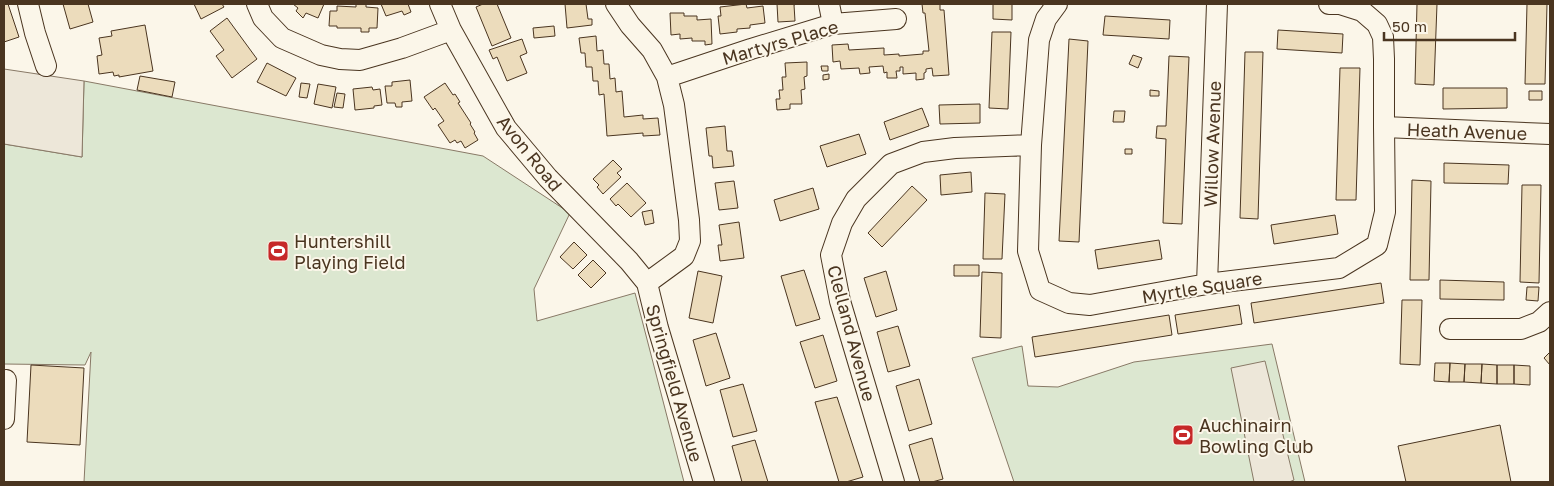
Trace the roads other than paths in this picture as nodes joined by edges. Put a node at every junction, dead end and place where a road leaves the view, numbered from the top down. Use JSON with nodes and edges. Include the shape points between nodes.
{"nodes":[{"id":1,"x":28,"y":4,"type":"edge"},
{"id":2,"x":257,"y":4,"type":"edge"},
{"id":3,"x":440,"y":4,"type":"edge"},
{"id":4,"x":616,"y":4,"type":"edge"},
{"id":5,"x":829,"y":4,"type":"edge"},
{"id":6,"x":1058,"y":4,"type":"edge"},
{"id":7,"x":1217,"y":4,"type":"edge"},
{"id":8,"x":1329,"y":4,"type":"edge"},
{"id":9,"x":896,"y":19,"type":"dead end"},
{"id":10,"x":832,"y":24,"type":"junction"},
{"id":11,"x":451,"y":30,"type":"junction"},
{"id":12,"x":46,"y":66,"type":"dead end"},
{"id":13,"x":667,"y":77,"type":"junction"},
{"id":14,"x":1384,"y":127,"type":"junction"},
{"id":15,"x":1550,"y":134,"type":"edge"},
{"id":16,"x":1031,"y":145,"type":"junction"},
{"id":17,"x":647,"y":283,"type":"junction"},
{"id":18,"x":1207,"y":284,"type":"junction"},
{"id":19,"x":1550,"y":312,"type":"edge"},
{"id":20,"x":1450,"y":329,"type":"dead end"},
{"id":21,"x":6,"y":380,"type":"dead end"},
{"id":22,"x":4,"y":419,"type":"edge"},
{"id":23,"x":704,"y":482,"type":"edge"},
{"id":24,"x":894,"y":482,"type":"edge"}],
"edges":[{"from":1,"to":12,"type":"street"},
{"from":2,"to":11,"type":"street","via":[[263,18],[282,38],[340,60],[360,60]]},
{"from":3,"to":11,"type":"street","name":"Avon Road"},
{"from":4,"to":13,"type":"street","via":[[652,50]]},
{"from":5,"to":10,"type":"street"},
{"from":6,"to":16,"type":"street","name":"Myrtle Square","via":[[1046,19],[1039,40]]},
{"from":7,"to":18,"type":"street","name":"Willow Avenue"},
{"from":8,"to":14,"type":"street","name":"Myrtle Square","via":[[1362,11],[1377,24],[1383,37]]},
{"from":9,"to":10,"type":"street","name":"Martyrs Place"},
{"from":10,"to":13,"type":"street","name":"Martyrs Place"},
{"from":11,"to":17,"type":"street","name":"Avon Road","via":[[506,128],[548,178]]},
{"from":13,"to":17,"type":"street","via":[[674,105],[690,241],[684,256]]},
{"from":14,"to":15,"type":"street","name":"Heath Avenue"},
{"from":14,"to":18,"type":"street","name":"Myrtle Square","via":[[1385,212],[1377,245],[1339,268]]},
{"from":16,"to":18,"type":"street","name":"Myrtle Square","via":[[1028,251],[1040,290],[1069,303],[1090,305]]},
{"from":16,"to":24,"type":"street","name":"Clelland Avenue","via":[[923,152],[891,164],[856,199],[842,223],[831,254],[840,300]]},
{"from":17,"to":23,"type":"street","name":"Springfield Avenue"},
{"from":19,"to":20,"type":"street","via":[[1538,322],[1521,329]]},
{"from":21,"to":22,"type":"street"}]}
